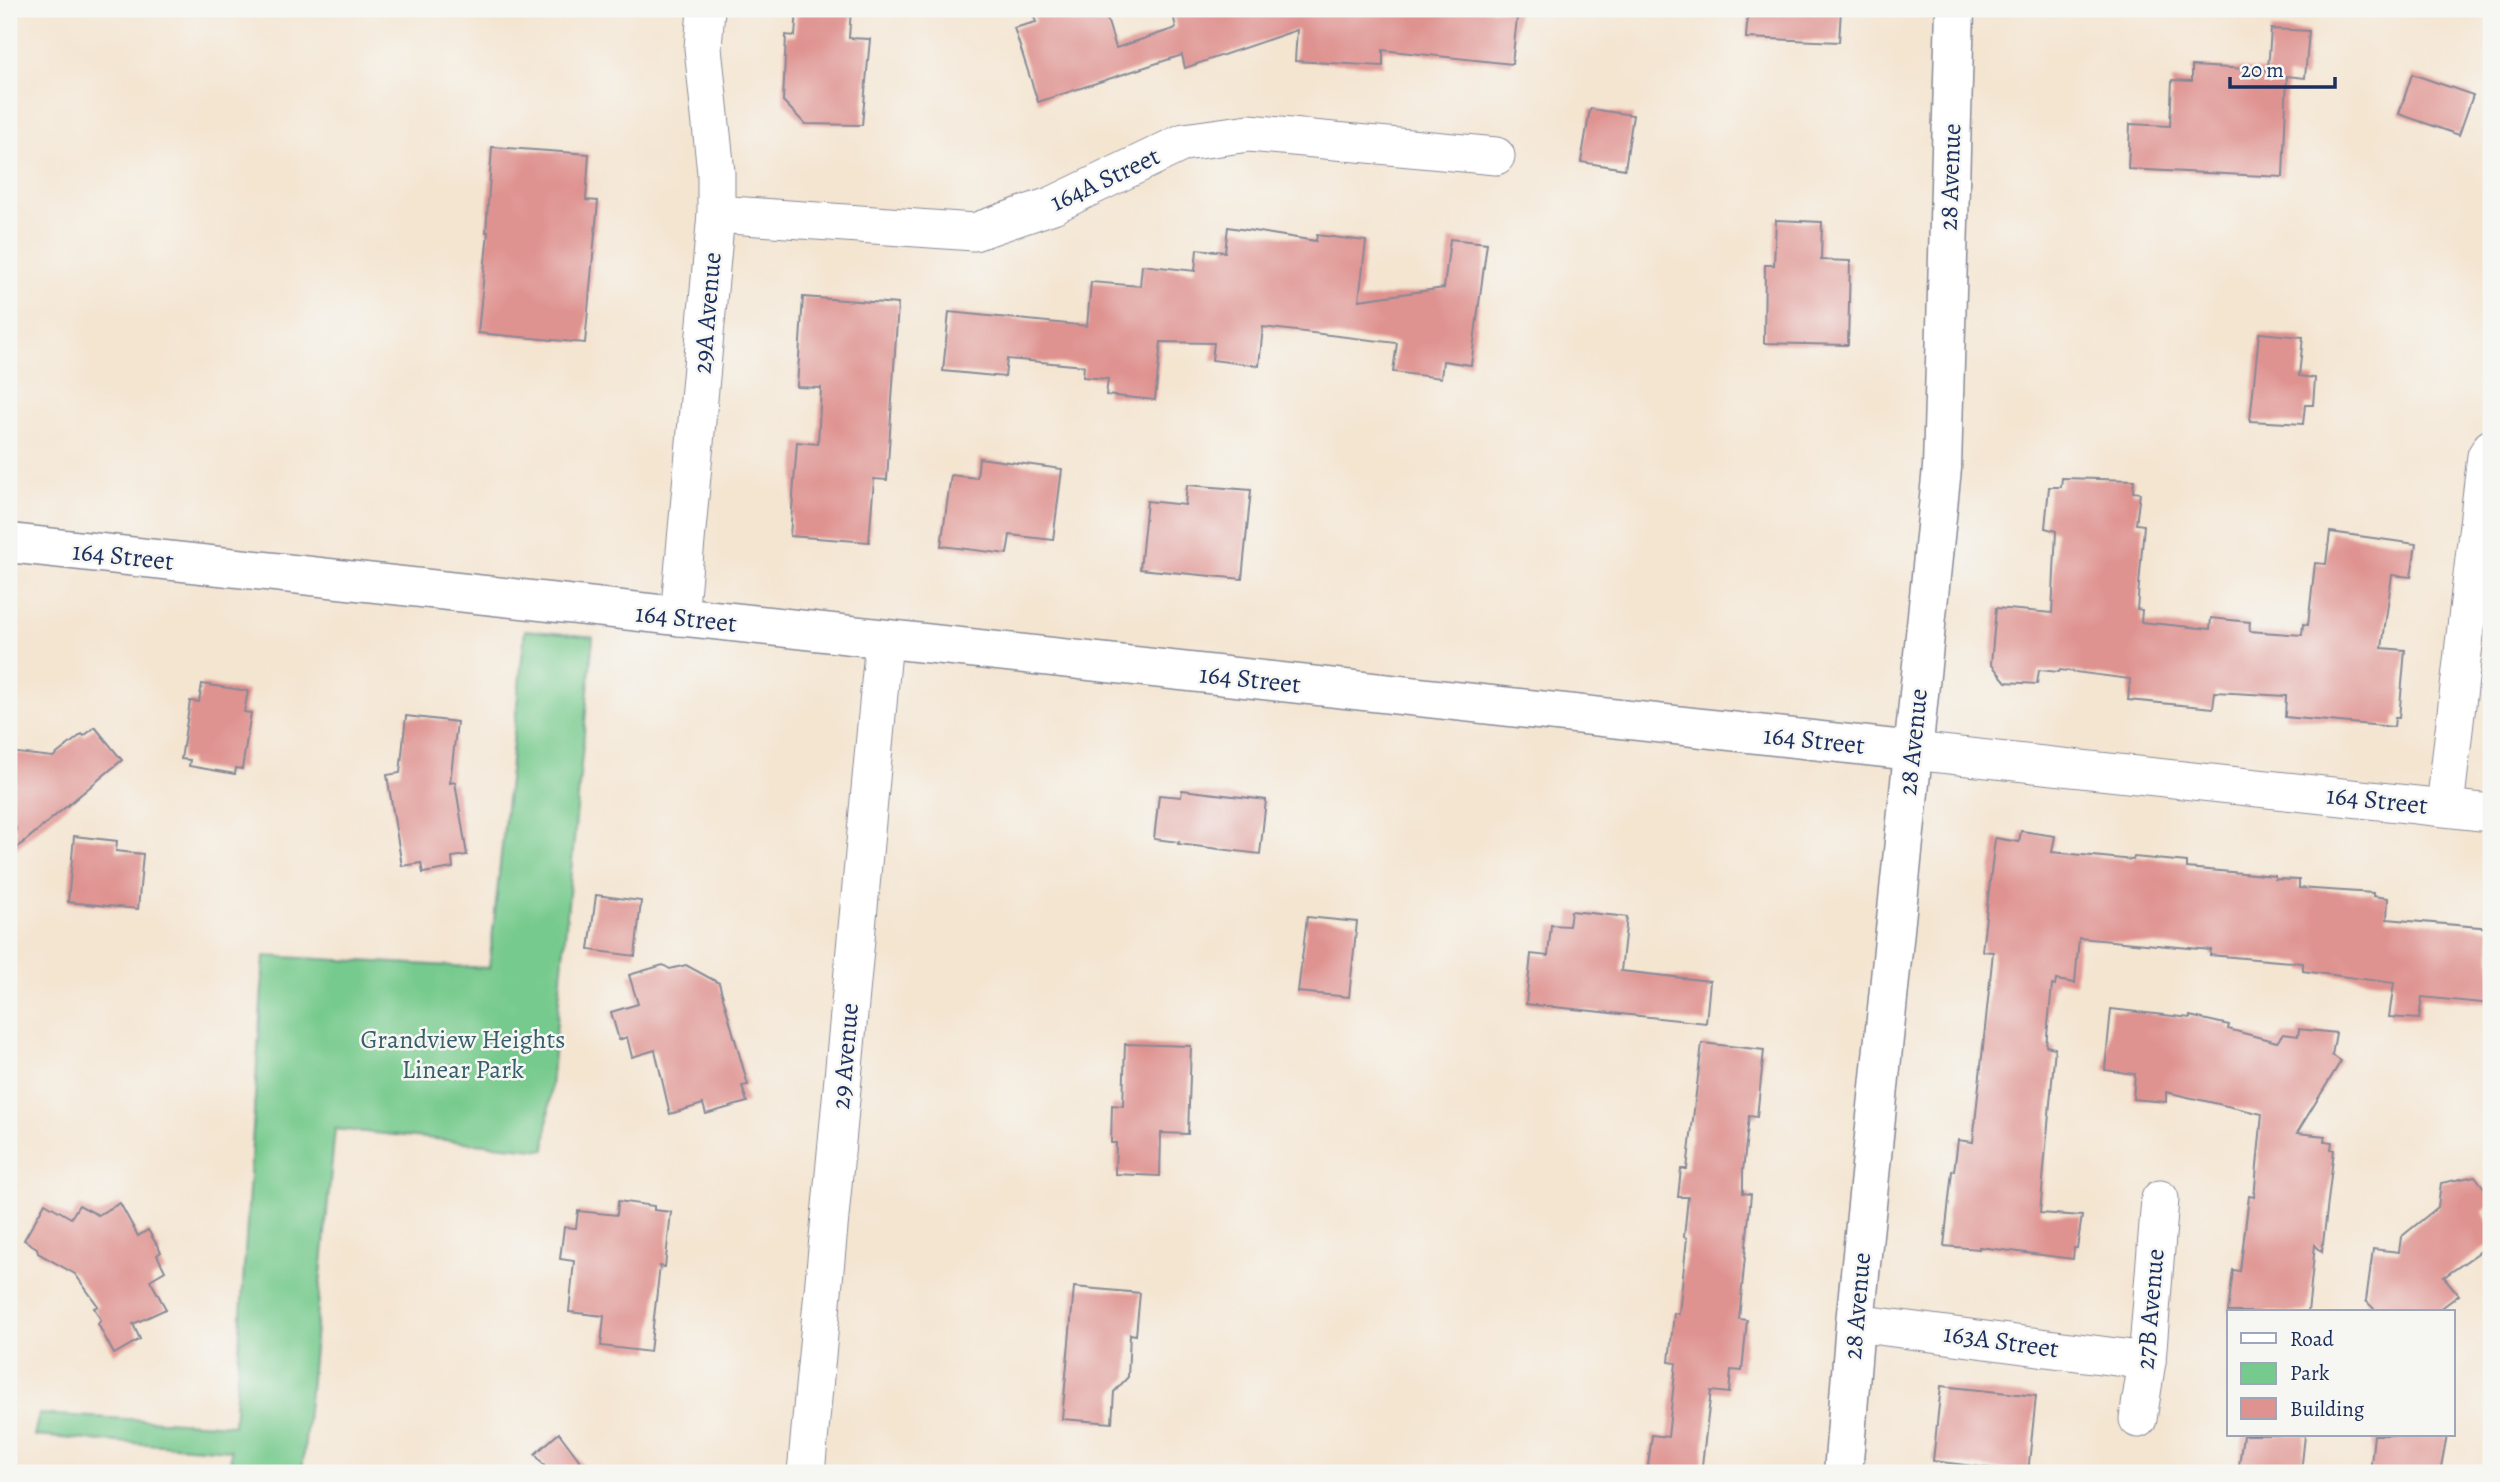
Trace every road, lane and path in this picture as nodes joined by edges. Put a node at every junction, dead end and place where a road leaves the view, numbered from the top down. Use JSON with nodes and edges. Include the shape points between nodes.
{"nodes":[{"id":1,"x":706,"y":9,"type":"edge"},
{"id":2,"x":1955,"y":9,"type":"edge"},
{"id":3,"x":1496,"y":156,"type":"dead end"},
{"id":4,"x":716,"y":214,"type":"junction"},
{"id":5,"x":2489,"y":452,"type":"edge"},
{"id":6,"x":9,"y":543,"type":"edge"},
{"id":7,"x":678,"y":617,"type":"junction"},
{"id":8,"x":884,"y":640,"type":"junction"},
{"id":9,"x":1913,"y":751,"type":"junction"},
{"id":10,"x":2445,"y":807,"type":"junction"},
{"id":11,"x":2491,"y":813,"type":"edge"},
{"id":12,"x":2160,"y":1199,"type":"dead end"},
{"id":13,"x":1855,"y":1323,"type":"junction"},
{"id":14,"x":2147,"y":1361,"type":"junction"},
{"id":15,"x":2138,"y":1419,"type":"dead end"},
{"id":16,"x":806,"y":1473,"type":"edge"},
{"id":17,"x":1843,"y":1473,"type":"edge"}],
"edges":[{"from":1,"to":4,"type":"street","name":"29A Avenue","via":[[703,48]]},
{"from":2,"to":9,"type":"street","name":"28 Avenue","via":[[1942,468]]},
{"from":3,"to":4,"type":"street","name":"164A Street","via":[[1250,133],[1184,142],[1053,205],[974,232]]},
{"from":4,"to":7,"type":"street","name":"29A Avenue"},
{"from":5,"to":10,"type":"street"},
{"from":6,"to":7,"type":"street","name":"164 Street"},
{"from":7,"to":8,"type":"street","name":"164 Street"},
{"from":8,"to":9,"type":"street","name":"164 Street"},
{"from":8,"to":16,"type":"street","name":"29 Avenue"},
{"from":9,"to":10,"type":"street","name":"164 Street"},
{"from":9,"to":13,"type":"street","name":"28 Avenue"},
{"from":10,"to":11,"type":"street","name":"164 Street"},
{"from":12,"to":14,"type":"street","name":"27B Avenue"},
{"from":13,"to":14,"type":"street","name":"163A Street"},
{"from":13,"to":17,"type":"street","name":"28 Avenue"},
{"from":14,"to":15,"type":"street","name":"27B Avenue"}]}
